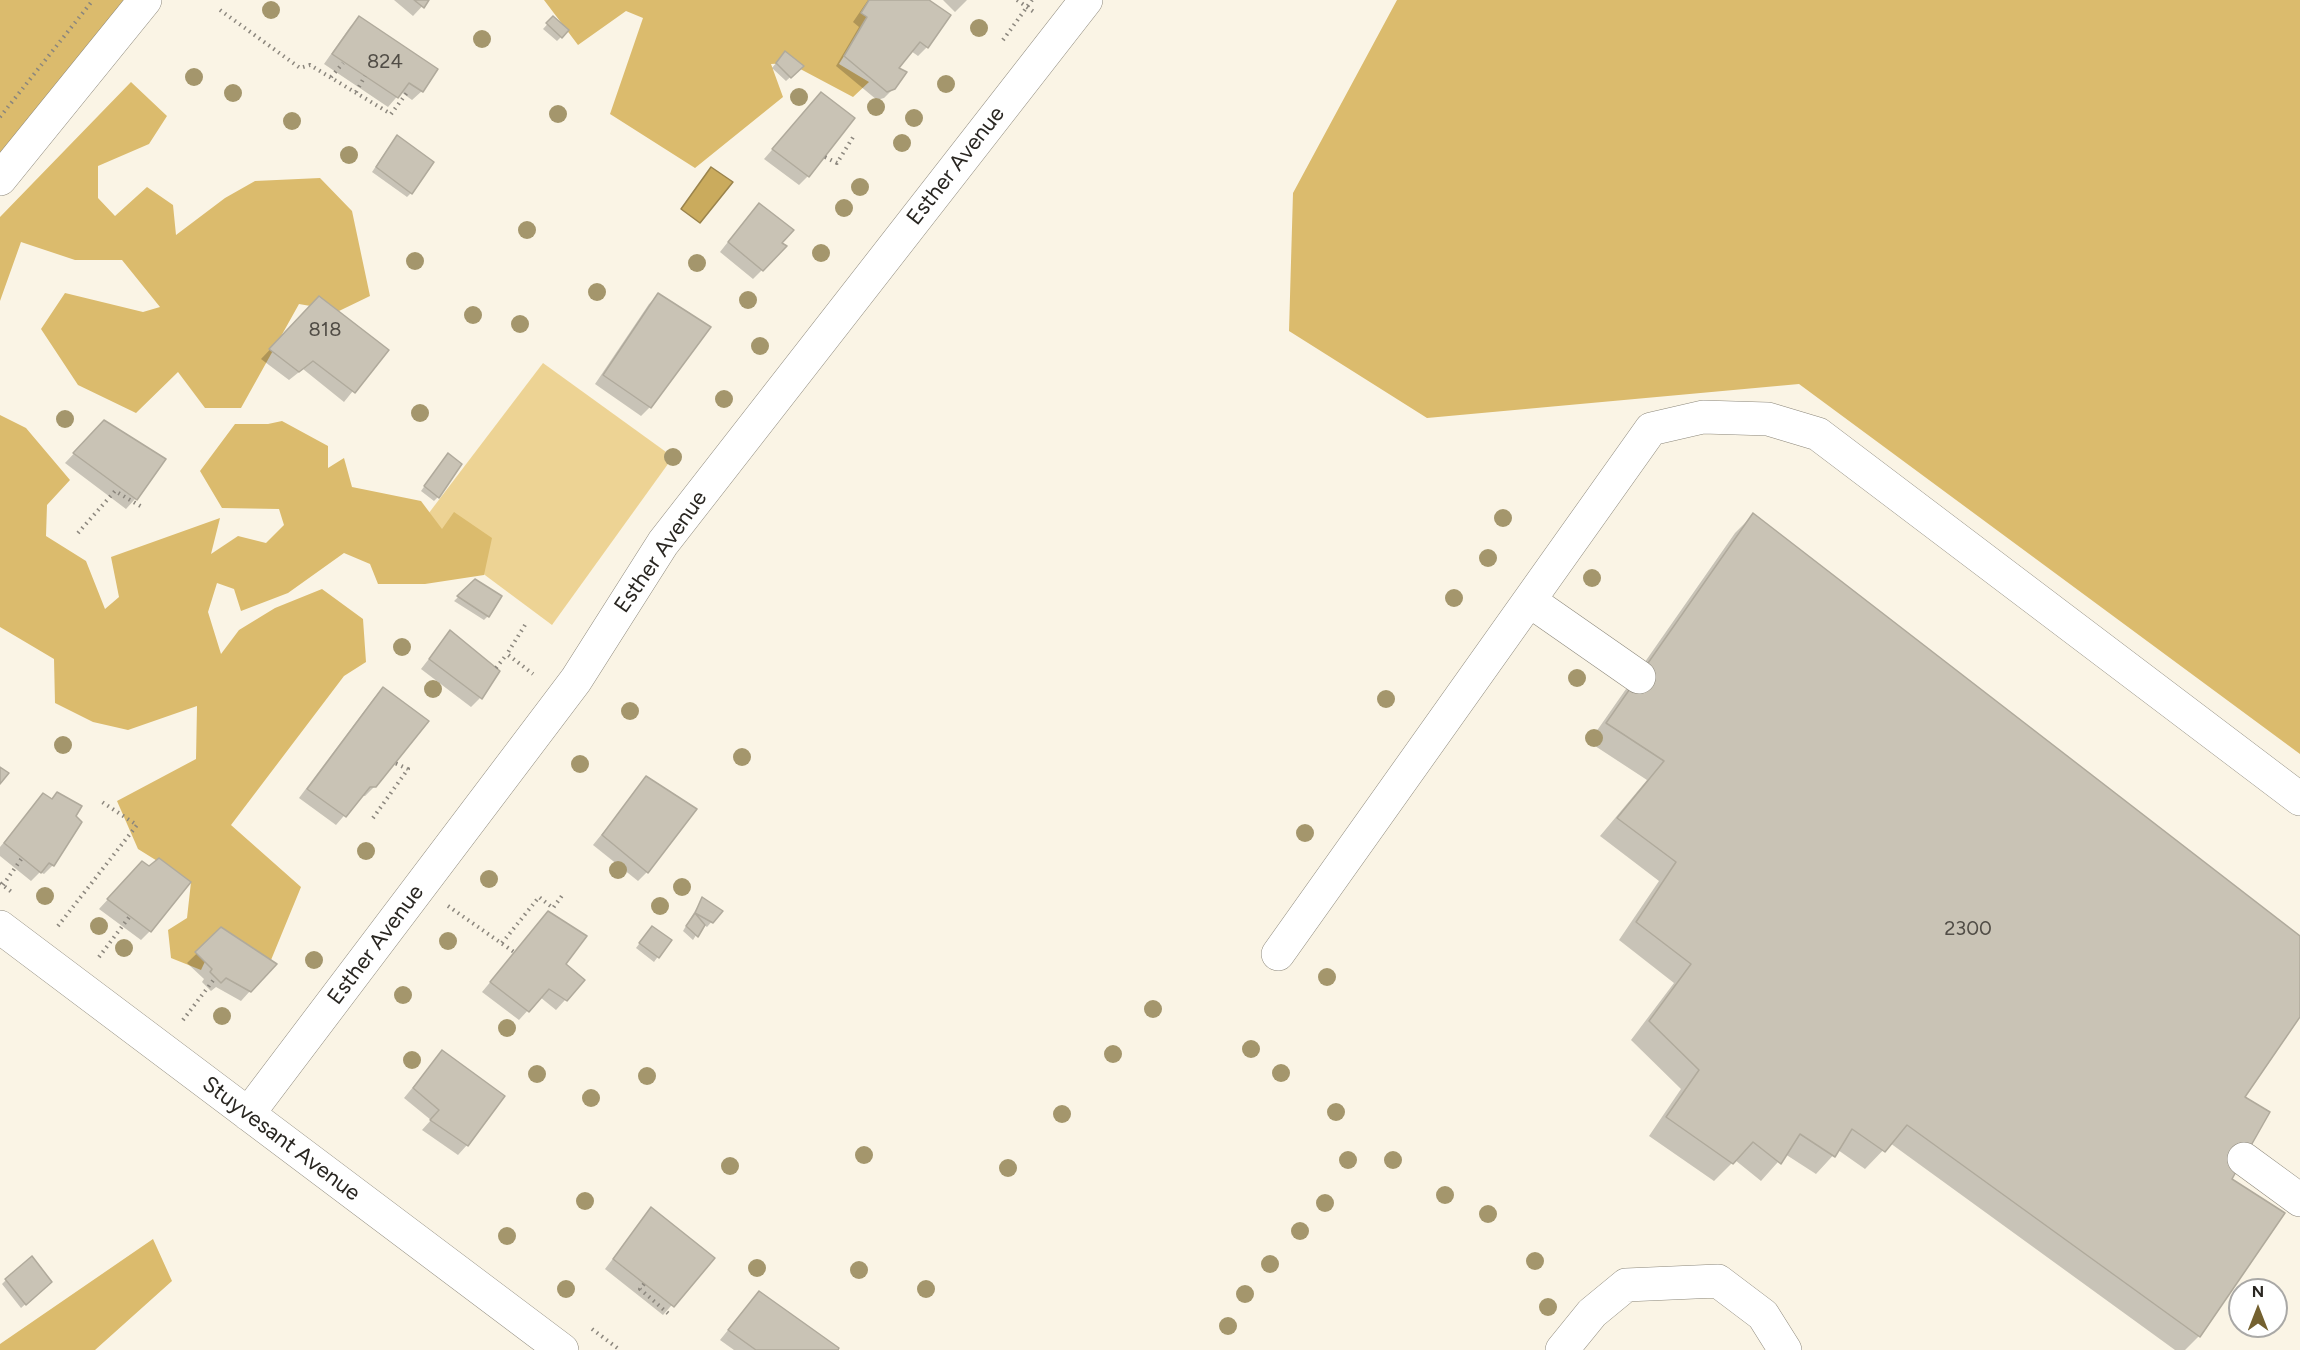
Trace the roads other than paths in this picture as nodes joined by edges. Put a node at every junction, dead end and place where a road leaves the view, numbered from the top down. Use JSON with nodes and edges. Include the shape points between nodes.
{"nodes":[{"id":1,"x":145,"y":0,"type":"edge"},
{"id":2,"x":1086,"y":0,"type":"edge"},
{"id":3,"x":0,"y":178,"type":"edge"},
{"id":4,"x":1530,"y":601,"type":"junction"},
{"id":5,"x":1639,"y":677,"type":"dead end"},
{"id":6,"x":2300,"y":799,"type":"edge"},
{"id":7,"x":0,"y":927,"type":"edge"},
{"id":8,"x":1278,"y":954,"type":"dead end"},
{"id":9,"x":248,"y":1114,"type":"junction"},
{"id":10,"x":2244,"y":1159,"type":"dead end"},
{"id":11,"x":2300,"y":1200,"type":"edge"},
{"id":12,"x":562,"y":1350,"type":"edge"},
{"id":13,"x":1562,"y":1350,"type":"edge"},
{"id":14,"x":1785,"y":1350,"type":"edge"}],
"edges":[{"from":1,"to":3,"type":"street"},
{"from":2,"to":9,"type":"street","name":"Esther Avenue","via":[[663,543],[576,680]]},
{"from":4,"to":5,"type":"street"},
{"from":4,"to":6,"type":"street","via":[[1651,429],[1703,417],[1768,419],[1818,434]]},
{"from":4,"to":8,"type":"street"},
{"from":7,"to":9,"type":"street","name":"Stuyvesant Avenue"},
{"from":9,"to":12,"type":"street","name":"Stuyvesant Avenue"},
{"from":10,"to":11,"type":"street"},
{"from":13,"to":14,"type":"street","via":[[1592,1313],[1626,1285],[1718,1281],[1763,1315]]}]}
